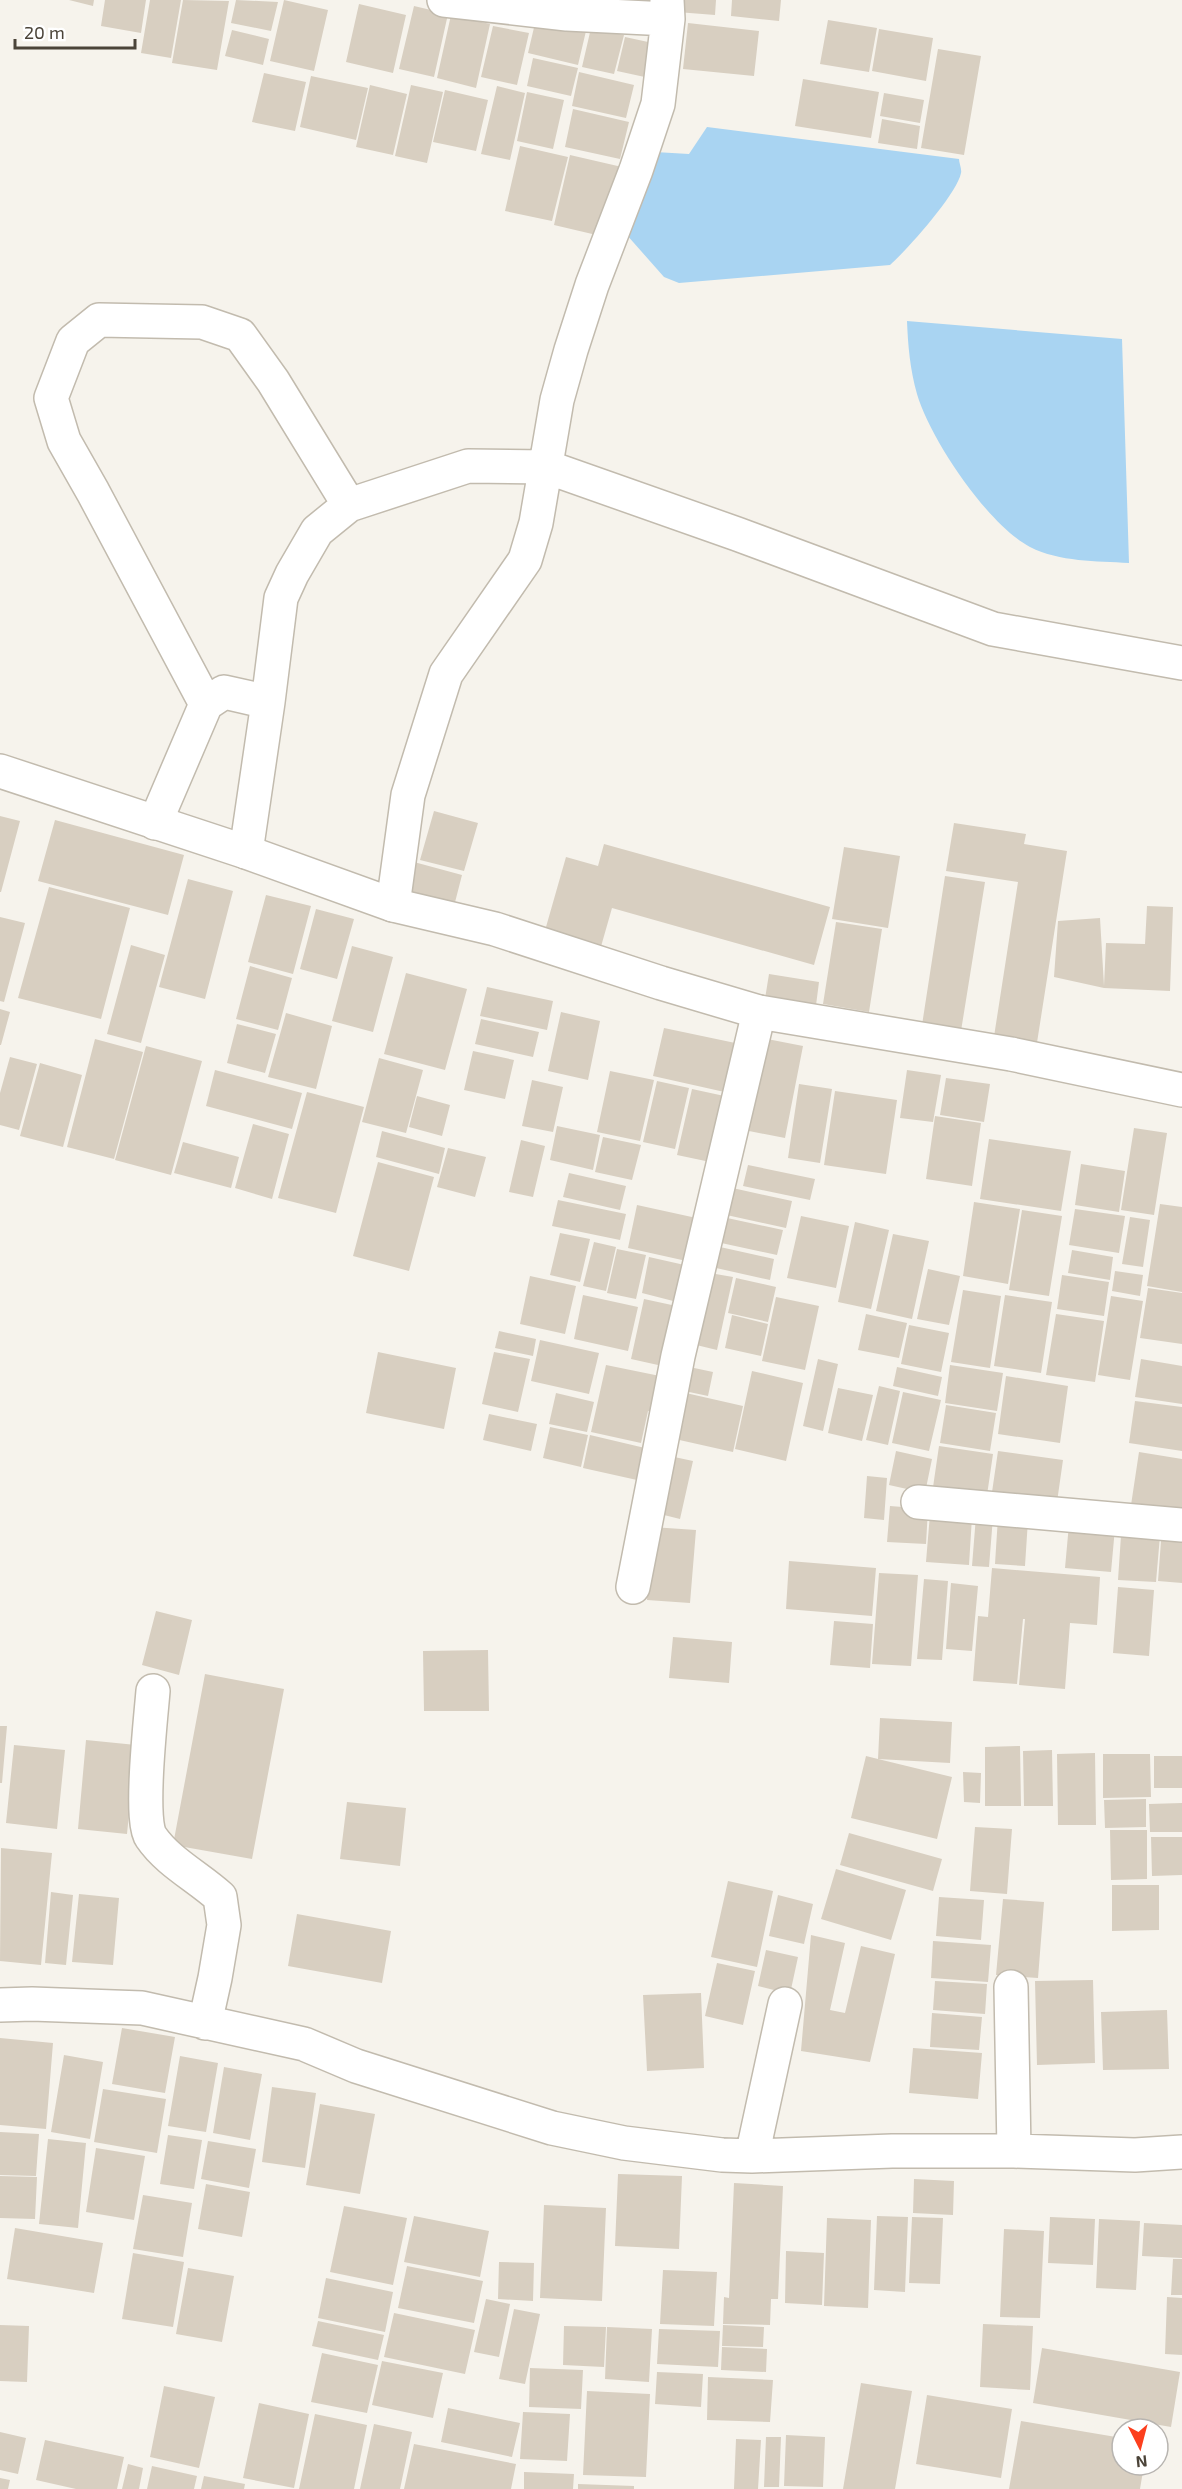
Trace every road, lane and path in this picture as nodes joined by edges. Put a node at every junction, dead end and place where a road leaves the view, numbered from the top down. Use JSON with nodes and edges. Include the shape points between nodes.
{"nodes":[{"id":1,"x":444,"y":0,"type":"edge"},
{"id":2,"x":668,"y":10,"type":"edge"},
{"id":3,"x":547,"y":467,"type":"junction"},
{"id":4,"x":349,"y":505,"type":"junction"},
{"id":5,"x":1182,"y":663,"type":"edge"},
{"id":6,"x":268,"y":702,"type":"junction"},
{"id":7,"x":206,"y":704,"type":"junction"},
{"id":8,"x":0,"y":771,"type":"edge"},
{"id":9,"x":155,"y":823,"type":"junction"},
{"id":10,"x":246,"y":852,"type":"junction"},
{"id":11,"x":393,"y":905,"type":"junction"},
{"id":12,"x":759,"y":1012,"type":"junction"},
{"id":13,"x":1182,"y":1090,"type":"edge"},
{"id":14,"x":918,"y":1502,"type":"dead end"},
{"id":15,"x":1182,"y":1525,"type":"edge"},
{"id":16,"x":633,"y":1587,"type":"dead end"},
{"id":17,"x":153,"y":1691,"type":"dead end"},
{"id":18,"x":1011,"y":1987,"type":"dead end"},
{"id":19,"x":209,"y":2003,"type":"junction"},
{"id":20,"x":784,"y":2004,"type":"dead end"},
{"id":21,"x":0,"y":2005,"type":"edge"},
{"id":22,"x":1014,"y":2151,"type":"junction"},
{"id":23,"x":1182,"y":2152,"type":"edge"},
{"id":24,"x":752,"y":2156,"type":"junction"}],
"edges":[{"from":1,"to":2,"type":"street","via":[[567,14]]},
{"from":2,"to":3,"type":"street","via":[[658,104],[571,350],[557,400]]},
{"from":3,"to":4,"type":"street","via":[[468,466]]},
{"from":3,"to":5,"type":"street","via":[[993,629]]},
{"from":3,"to":11,"type":"street","via":[[525,560],[446,674],[408,795]]},
{"from":4,"to":6,"type":"street","via":[[317,531],[281,597]]},
{"from":4,"to":7,"type":"street","via":[[240,335],[202,322],[99,320],[73,341],[51,398],[64,441]]},
{"from":6,"to":7,"type":"street","via":[[224,692]]},
{"from":6,"to":10,"type":"street"},
{"from":7,"to":9,"type":"street"},
{"from":8,"to":9,"type":"street"},
{"from":9,"to":10,"type":"street"},
{"from":10,"to":11,"type":"street"},
{"from":11,"to":12,"type":"street","via":[[495,929]]},
{"from":12,"to":13,"type":"street","via":[[1011,1054]]},
{"from":12,"to":16,"type":"street","via":[[678,1356]]},
{"from":14,"to":15,"type":"street"},
{"from":17,"to":19,"type":"street","via":[[145,1795],[149,1835],[166,1855],[220,1897],[224,1925]]},
{"from":18,"to":22,"type":"street"},
{"from":19,"to":21,"type":"street","via":[[142,2008]]},
{"from":19,"to":24,"type":"street","via":[[356,2066],[552,2128],[624,2143]]},
{"from":20,"to":24,"type":"street"},
{"from":22,"to":23,"type":"street","via":[[1135,2155]]},
{"from":22,"to":24,"type":"street"}]}
